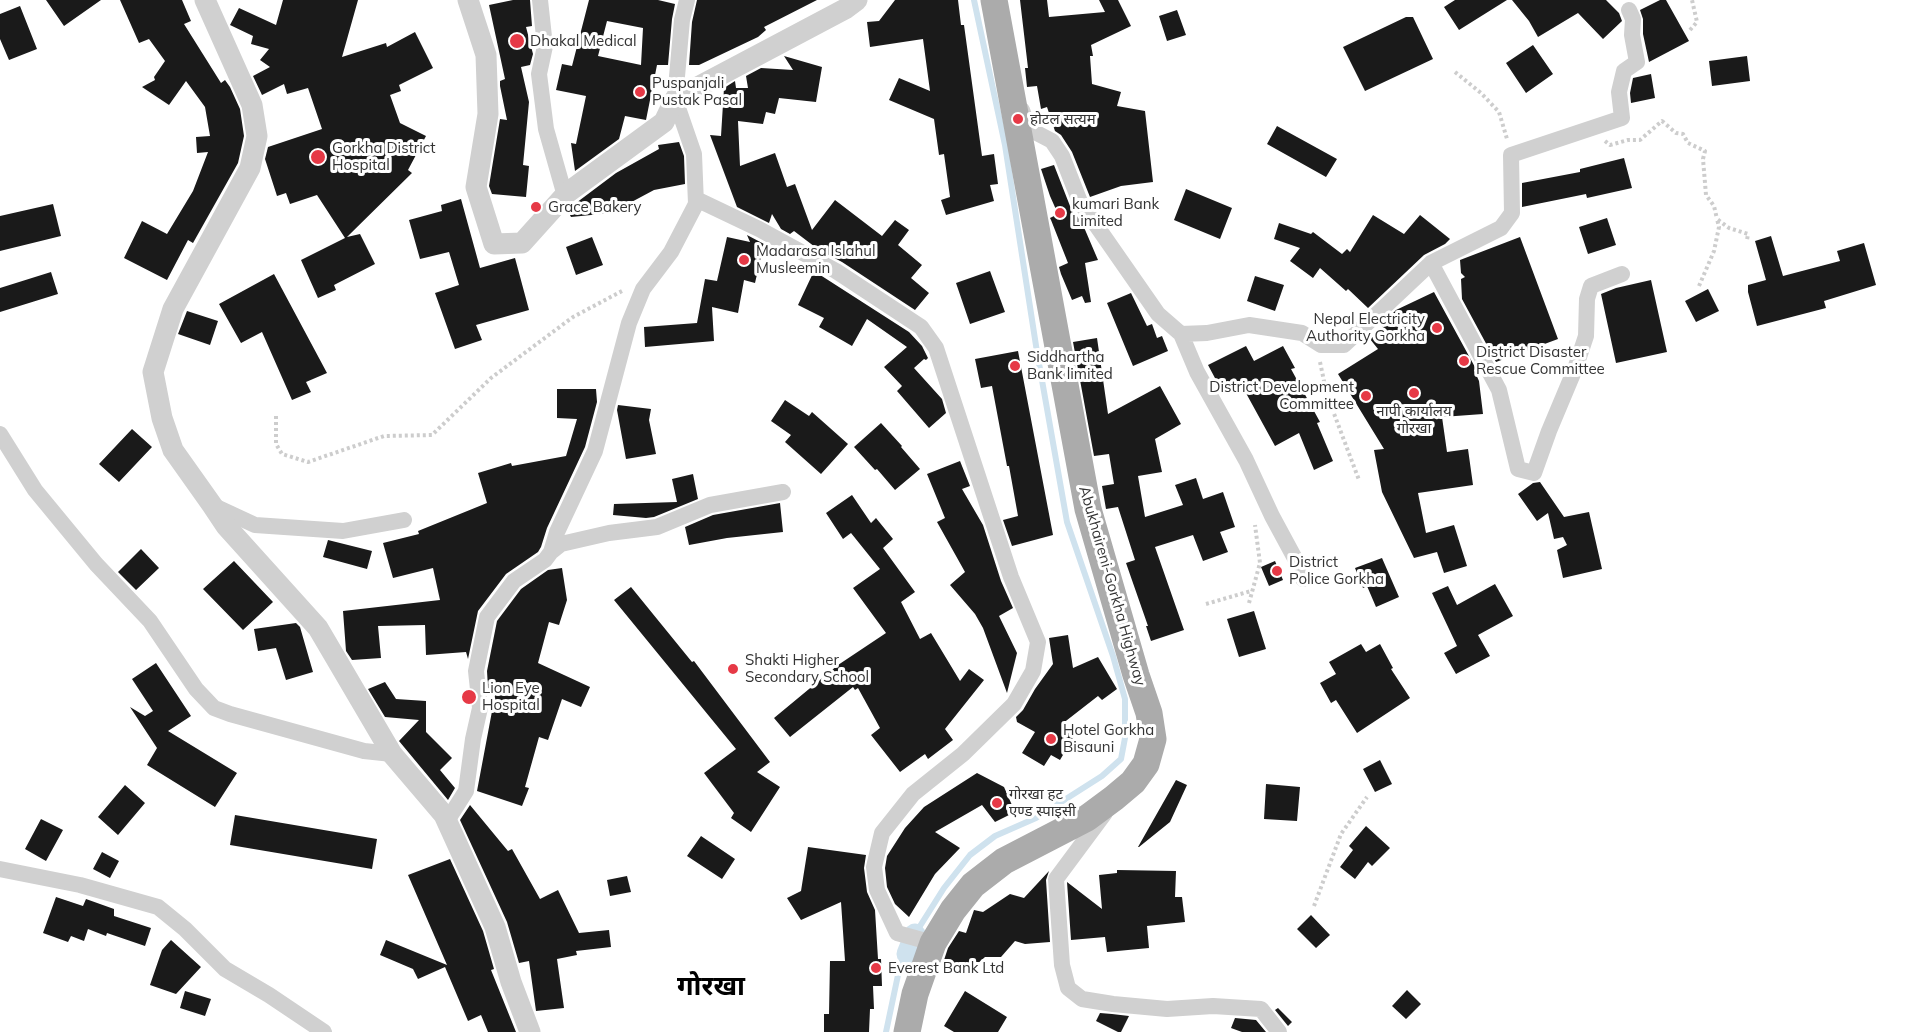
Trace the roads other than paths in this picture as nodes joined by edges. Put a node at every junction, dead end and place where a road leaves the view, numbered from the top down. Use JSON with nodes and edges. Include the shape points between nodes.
{"nodes":[{"id":1,"x":205,"y":0,"type":"edge"},
{"id":2,"x":468,"y":0,"type":"edge"},
{"id":3,"x":540,"y":0,"type":"edge"},
{"id":4,"x":687,"y":0,"type":"edge"},
{"id":5,"x":857,"y":0,"type":"edge"},
{"id":6,"x":994,"y":0,"type":"edge"},
{"id":7,"x":1629,"y":10,"type":"dead end"},
{"id":8,"x":1010,"y":81,"type":"junction"},
{"id":9,"x":675,"y":99,"type":"junction"},
{"id":10,"x":565,"y":196,"type":"junction"},
{"id":11,"x":696,"y":199,"type":"junction"},
{"id":12,"x":1431,"y":263,"type":"junction"},
{"id":13,"x":1622,"y":274,"type":"dead end"},
{"id":14,"x":1181,"y":334,"type":"junction"},
{"id":15,"x":0,"y":434,"type":"edge"},
{"id":16,"x":783,"y":492,"type":"dead end"},
{"id":17,"x":212,"y":505,"type":"junction"},
{"id":18,"x":404,"y":520,"type":"dead end"},
{"id":19,"x":551,"y":552,"type":"junction"},
{"id":20,"x":1303,"y":579,"type":"dead end"},
{"id":21,"x":392,"y":754,"type":"junction"},
{"id":22,"x":1114,"y":798,"type":"junction"},
{"id":23,"x":447,"y":821,"type":"junction"},
{"id":24,"x":0,"y":869,"type":"edge"},
{"id":25,"x":933,"y":943,"type":"junction"},
{"id":26,"x":324,"y":1032,"type":"edge"},
{"id":27,"x":530,"y":1032,"type":"edge"},
{"id":28,"x":907,"y":1032,"type":"edge"},
{"id":29,"x":1279,"y":1032,"type":"edge"}],
"edges":[{"from":1,"to":17,"type":"street","via":[[252,105],[257,136],[250,168],[173,309],[153,372],[173,450]]},
{"from":2,"to":10,"type":"street","via":[[486,55],[488,114],[476,187],[494,244],[522,243]]},
{"from":3,"to":10,"type":"street","via":[[545,46],[538,74],[546,129]]},
{"from":4,"to":9,"type":"street"},
{"from":5,"to":9,"type":"street"},
{"from":6,"to":8,"type":"main road","name":"Abukhaireni-Gorkha Highway"},
{"from":7,"to":12,"type":"street","via":[[1636,62],[1624,71],[1619,92],[1622,118],[1511,155],[1512,213],[1501,228]]},
{"from":8,"to":14,"type":"street","via":[[1029,129],[1052,141],[1080,202],[1158,314]]},
{"from":8,"to":22,"type":"main road","name":"Abukhaireni-Gorkha Highway","via":[[1088,509],[1152,731],[1146,764]]},
{"from":9,"to":10,"type":"street","via":[[664,122]]},
{"from":9,"to":11,"type":"street","via":[[694,154]]},
{"from":11,"to":19,"type":"street","via":[[671,252],[643,288],[629,323],[595,451]]},
{"from":11,"to":25,"type":"street","via":[[836,272],[921,327],[936,348],[1008,566],[1038,642],[1033,671],[1014,704],[963,754],[913,794],[882,833],[874,867],[877,890],[897,933]]},
{"from":12,"to":13,"type":"street","via":[[1499,390],[1518,469],[1534,473],[1586,336],[1591,286]]},
{"from":12,"to":14,"type":"street","via":[[1344,345],[1321,345],[1302,333],[1249,325]]},
{"from":14,"to":20,"type":"street"},
{"from":15,"to":21,"type":"street","via":[[35,490],[150,621],[196,689],[214,708],[364,751]]},
{"from":16,"to":19,"type":"street","via":[[710,505],[657,527],[561,544]]},
{"from":17,"to":18,"type":"street","via":[[255,525],[343,531]]},
{"from":17,"to":21,"type":"street","via":[[226,526],[318,628]]},
{"from":19,"to":23,"type":"street","via":[[514,580],[487,617],[476,671],[480,708],[466,791]]},
{"from":21,"to":23,"type":"street"},
{"from":22,"to":25,"type":"main road","name":"Abukhaireni-Gorkha Highway","via":[[1086,818],[1004,861],[973,885]]},
{"from":22,"to":29,"type":"street","via":[[1056,879],[1062,965],[1068,988],[1082,999],[1113,1004],[1167,1009],[1261,1009]]},
{"from":23,"to":27,"type":"street","via":[[495,927]]},
{"from":24,"to":26,"type":"street","via":[[81,885],[158,907],[225,969]]},
{"from":25,"to":28,"type":"main road","name":"Abukhaireni-Gorkha Highway"}]}
